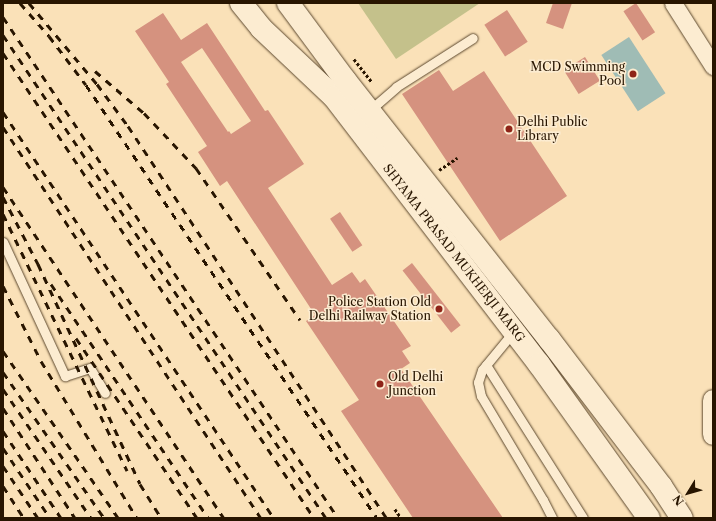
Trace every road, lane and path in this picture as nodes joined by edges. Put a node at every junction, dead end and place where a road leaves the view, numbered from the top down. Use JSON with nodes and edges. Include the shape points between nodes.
{"nodes":[{"id":1,"x":241,"y":3,"type":"edge"},
{"id":2,"x":288,"y":3,"type":"edge"},
{"id":3,"x":673,"y":3,"type":"edge"},
{"id":4,"x":473,"y":38,"type":"dead end"},
{"id":5,"x":713,"y":66,"type":"edge"},
{"id":6,"x":370,"y":110,"type":"junction"},
{"id":7,"x":457,"y":158,"type":"dead end"},
{"id":8,"x":425,"y":182,"type":"junction"},
{"id":9,"x":3,"y":242,"type":"edge"},
{"id":10,"x":514,"y":331,"type":"junction"},
{"id":11,"x":486,"y":365,"type":"junction"},
{"id":12,"x":105,"y":393,"type":"dead end"},
{"id":13,"x":713,"y":400,"type":"edge"},
{"id":14,"x":713,"y":434,"type":"edge"},
{"id":15,"x":395,"y":509,"type":"dead end"},
{"id":16,"x":401,"y":518,"type":"edge"},
{"id":17,"x":552,"y":518,"type":"edge"},
{"id":18,"x":583,"y":518,"type":"edge"},
{"id":19,"x":649,"y":518,"type":"edge"},
{"id":20,"x":682,"y":518,"type":"edge"}],
"edges":[{"from":1,"to":10,"type":"main road","name":"SHYAMA PRASAD MUKHERJI MARG","via":[[261,28],[334,97]]},
{"from":2,"to":6,"type":"main road","name":"SHYAMA PRASAD MUKHERJI MARG"},
{"from":3,"to":5,"type":"street"},
{"from":4,"to":6,"type":"lane","via":[[396,87]]},
{"from":6,"to":8,"type":"main road","name":"SHYAMA PRASAD MUKHERJI MARG"},
{"from":7,"to":8,"type":"path"},
{"from":8,"to":20,"type":"main road","name":"SHYAMA PRASAD MUKHERJI MARG","via":[[549,339],[661,486]]},
{"from":9,"to":12,"type":"lane","via":[[65,376],[90,368]]},
{"from":10,"to":11,"type":"lane"},
{"from":10,"to":19,"type":"main road","name":"SHYAMA PRASAD MUKHERJI MARG"},
{"from":11,"to":17,"type":"lane","via":[[478,382],[482,396]]},
{"from":11,"to":18,"type":"lane"},
{"from":13,"to":14,"type":"street"},
{"from":15,"to":16,"type":"path"}]}
